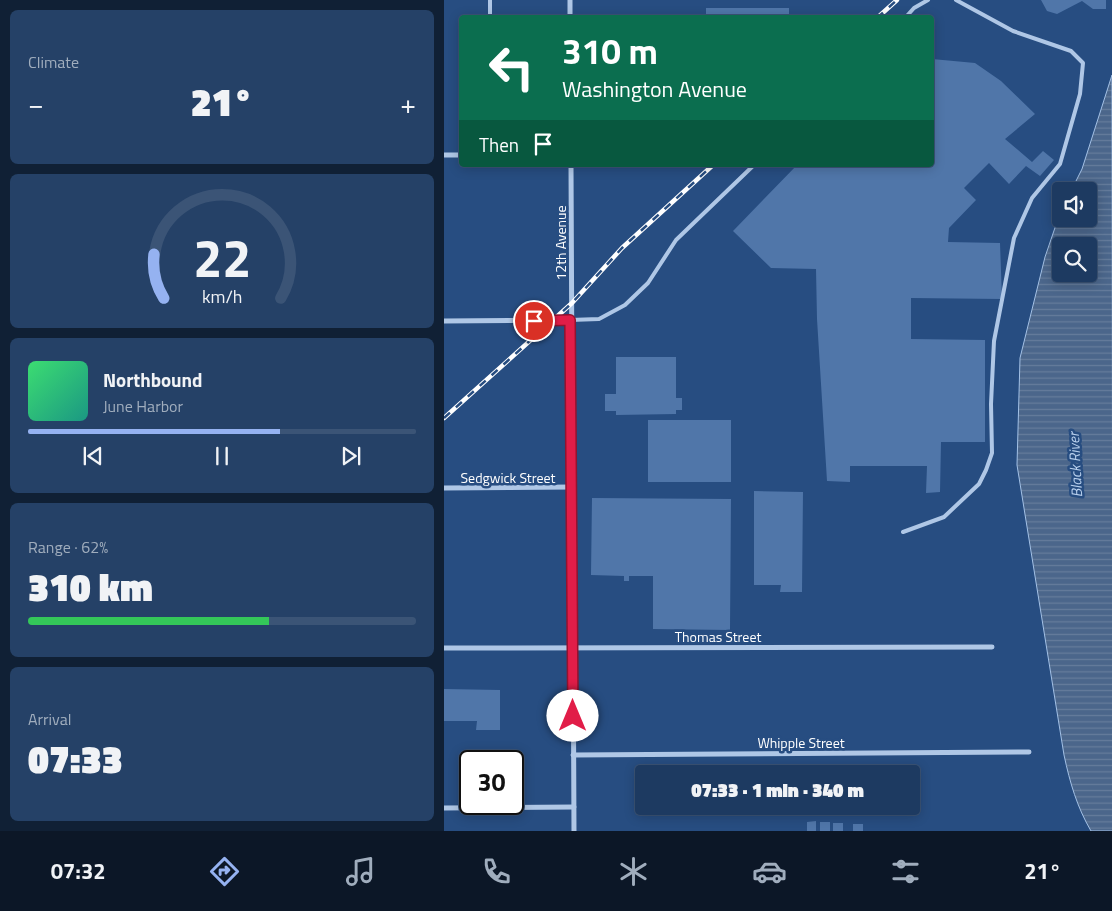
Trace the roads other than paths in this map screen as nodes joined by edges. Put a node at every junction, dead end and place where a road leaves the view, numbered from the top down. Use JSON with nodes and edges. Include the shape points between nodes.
{"nodes":[{"id":1,"x":490,"y":0,"type":"edge"},
{"id":2,"x":570,"y":0,"type":"edge"},
{"id":3,"x":928,"y":0,"type":"edge"},
{"id":4,"x":956,"y":0,"type":"edge"},
{"id":5,"x":490,"y":15,"type":"edge"},
{"id":6,"x":570,"y":15,"type":"edge"},
{"id":7,"x":908,"y":15,"type":"edge"},
{"id":8,"x":444,"y":155,"type":"edge"},
{"id":9,"x":459,"y":155,"type":"edge"},
{"id":10,"x":571,"y":167,"type":"edge"},
{"id":11,"x":752,"y":167,"type":"edge"},
{"id":12,"x":570,"y":320,"type":"junction"},
{"id":13,"x":444,"y":322,"type":"edge"},
{"id":14,"x":444,"y":488,"type":"edge"},
{"id":15,"x":573,"y":488,"type":"junction"},
{"id":16,"x":903,"y":532,"type":"dead end"},
{"id":17,"x":992,"y":647,"type":"dead end"},
{"id":18,"x":444,"y":648,"type":"edge"},
{"id":19,"x":573,"y":648,"type":"junction"},
{"id":20,"x":1029,"y":752,"type":"dead end"},
{"id":21,"x":573,"y":755,"type":"junction"},
{"id":22,"x":444,"y":808,"type":"edge"},
{"id":23,"x":574,"y":808,"type":"junction"},
{"id":24,"x":574,"y":831,"type":"edge"}],
"edges":[{"from":1,"to":5,"type":"lane"},
{"from":2,"to":6,"type":"street"},
{"from":3,"to":7,"type":"lane"},
{"from":4,"to":16,"type":"lane","via":[[1013,31],[1071,51],[1083,62],[1080,94],[1060,164],[1032,198],[1014,238],[994,341],[992,453],[986,470],[979,484],[944,517]]},
{"from":8,"to":9,"type":"street"},
{"from":10,"to":12,"type":"street","name":"12th Avenue"},
{"from":11,"to":12,"type":"lane","via":[[676,240],[648,283],[625,305],[599,319]]},
{"from":12,"to":13,"type":"street"},
{"from":12,"to":15,"type":"street","name":"12th Avenue"},
{"from":14,"to":15,"type":"street","name":"Sedgwick Street"},
{"from":15,"to":19,"type":"street","name":"12th Avenue"},
{"from":17,"to":19,"type":"street","name":"Thomas Street"},
{"from":18,"to":19,"type":"street","name":"Thomas Street"},
{"from":19,"to":21,"type":"street","name":"12th Avenue"},
{"from":20,"to":21,"type":"street","name":"Whipple Street"},
{"from":21,"to":23,"type":"street","name":"12th Avenue"},
{"from":22,"to":23,"type":"street"},
{"from":23,"to":24,"type":"street","name":"12th Avenue"}]}
